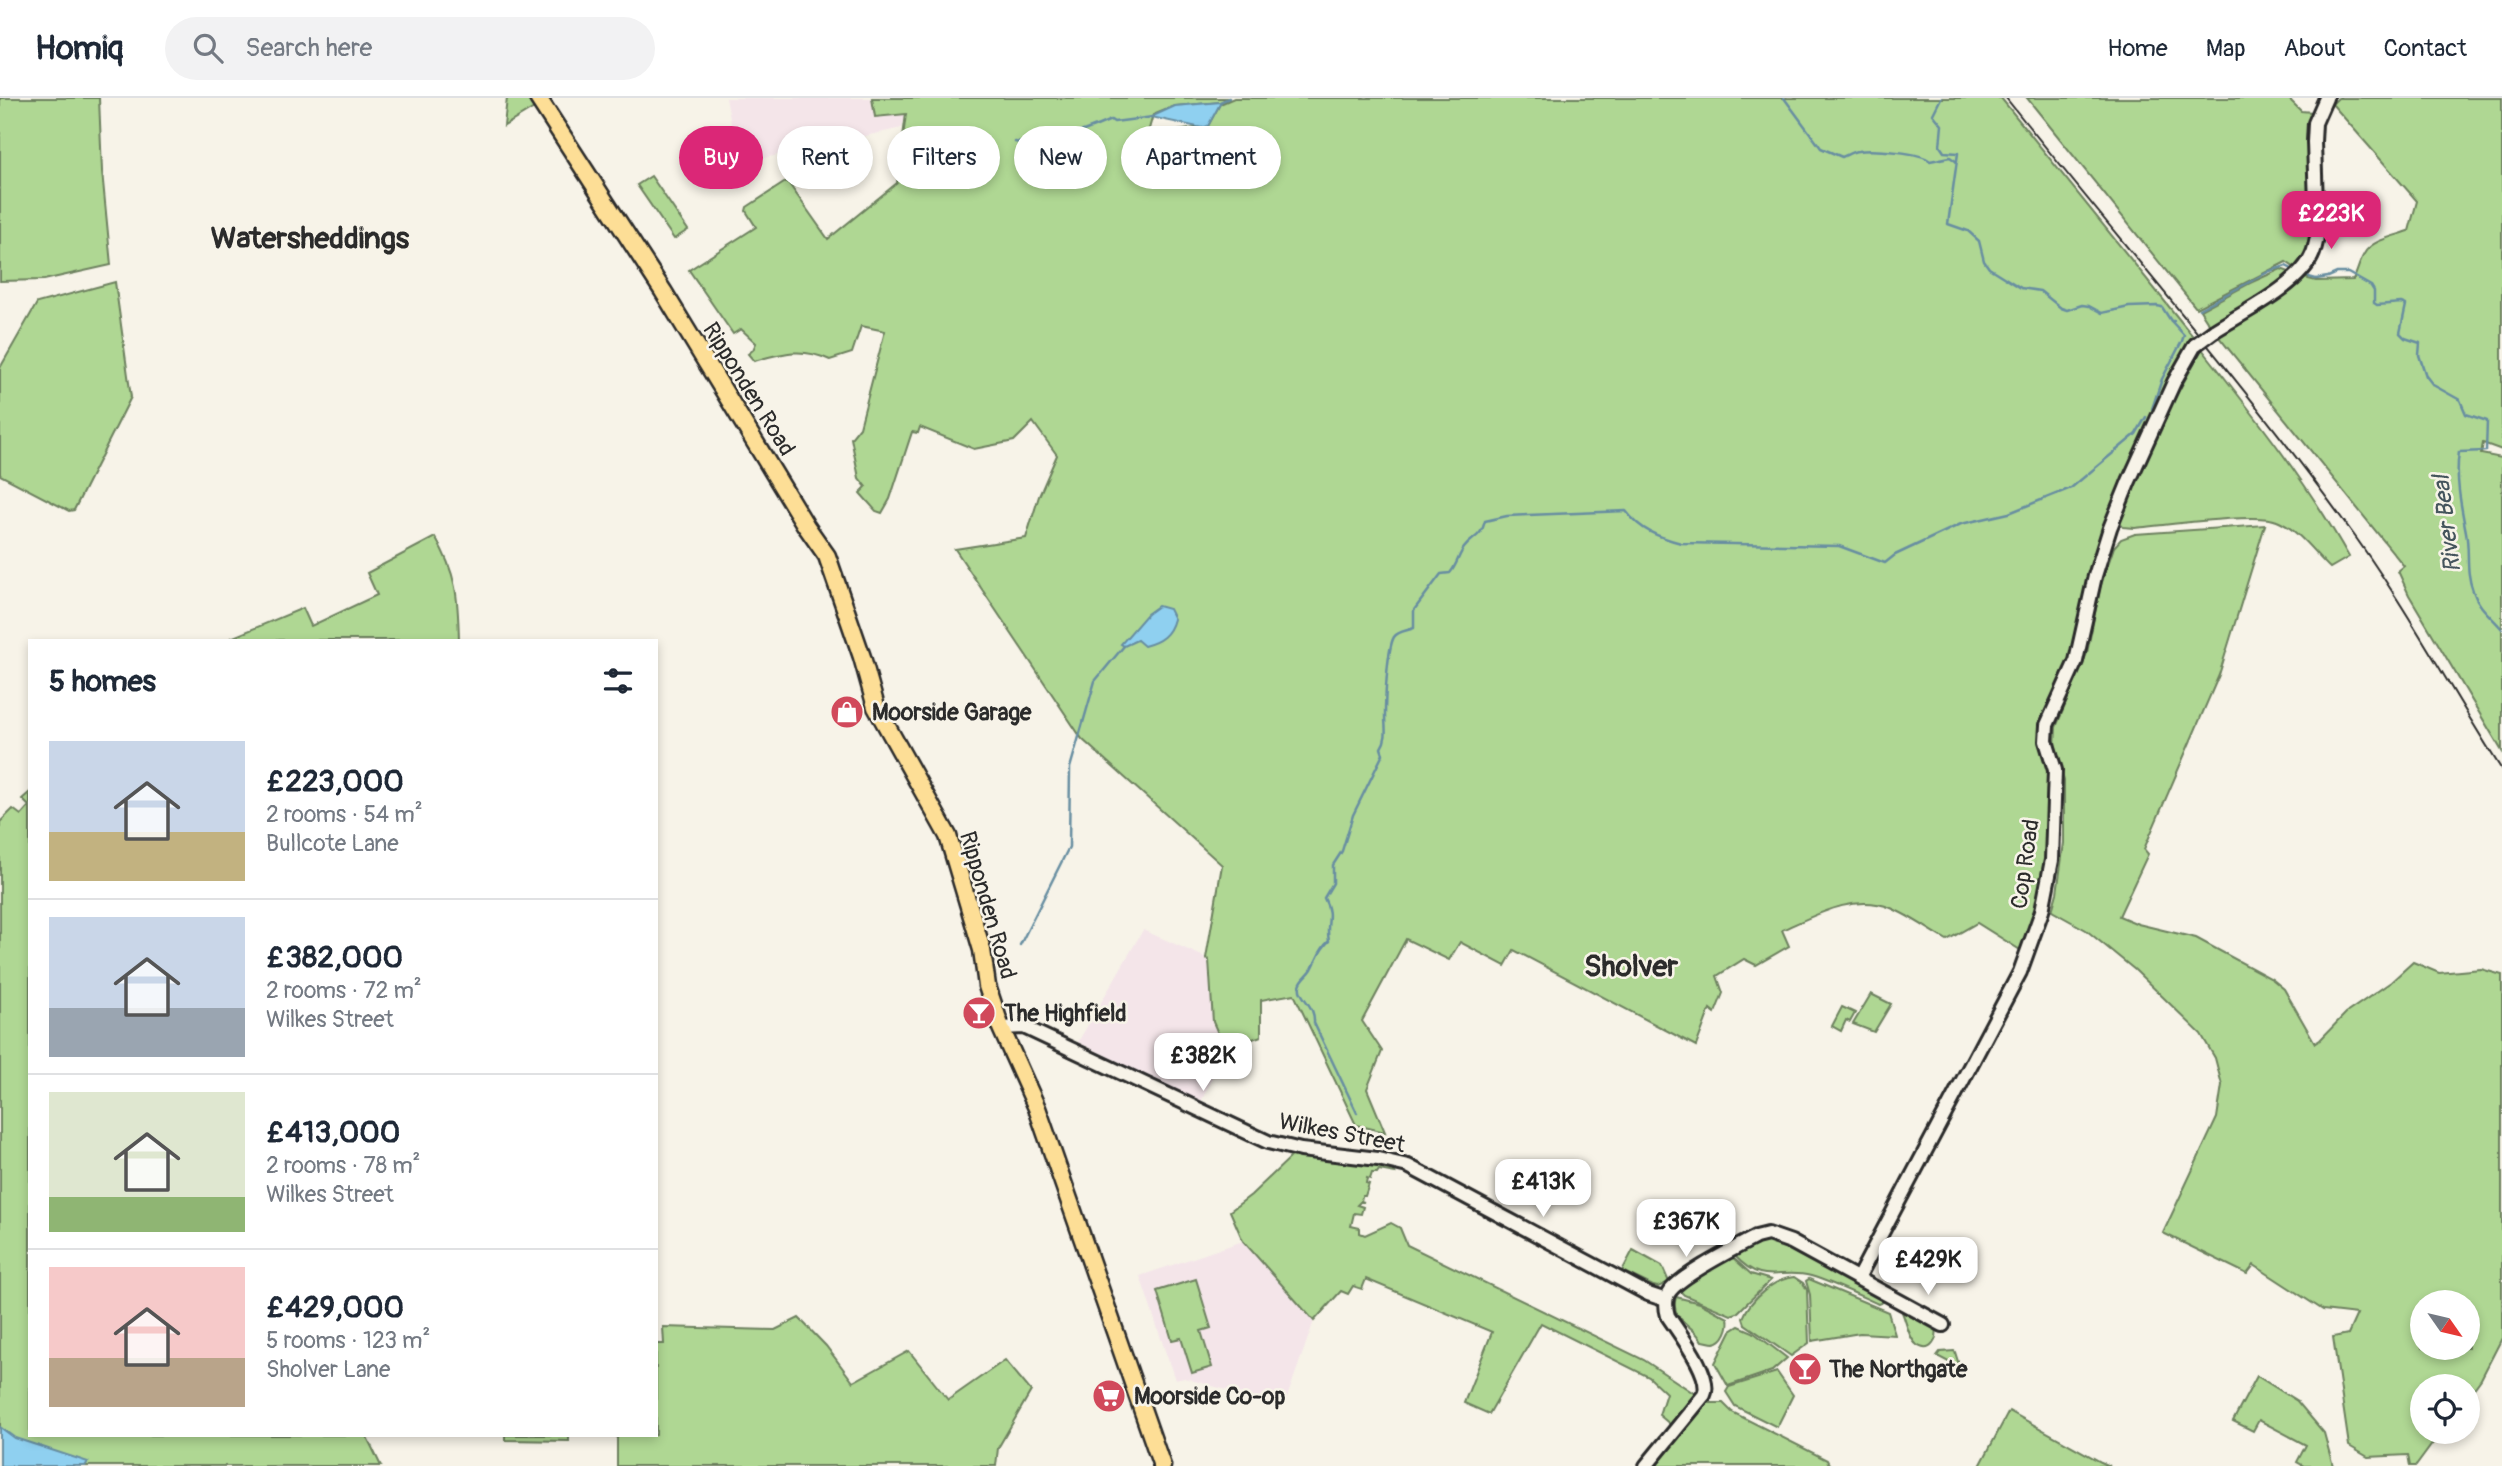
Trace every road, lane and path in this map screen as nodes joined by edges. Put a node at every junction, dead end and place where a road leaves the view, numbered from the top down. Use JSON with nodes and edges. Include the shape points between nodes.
{"nodes":[{"id":1,"x":538,"y":98,"type":"edge"},
{"id":2,"x":2326,"y":98,"type":"edge"},
{"id":3,"x":1001,"y":1028,"type":"junction"},
{"id":4,"x":1858,"y":1278,"type":"junction"},
{"id":5,"x":1666,"y":1300,"type":"junction"},
{"id":6,"x":1943,"y":1325,"type":"dead end"},
{"id":7,"x":1162,"y":1466,"type":"edge"},
{"id":8,"x":1646,"y":1466,"type":"edge"}],
"edges":[{"from":1,"to":3,"type":"main road","name":"Ripponden Road","via":[[827,556],[876,707],[948,836]]},
{"from":2,"to":4,"type":"street","name":"Cop Road","bridge":true,"via":[[2315,123],[2318,237],[2313,254],[2284,286],[2195,345],[2151,433],[2110,528],[2076,661],[2047,725],[2046,741],[2055,770],[2054,838],[2042,911],[1998,1016]]},
{"from":3,"to":5,"type":"street","name":"Wilkes Street","via":[[1024,1027],[1268,1142],[1408,1166]]},
{"from":3,"to":7,"type":"main road","name":"Ripponden Road","via":[[1037,1108]]},
{"from":4,"to":5,"type":"street","via":[[1768,1234],[1730,1250],[1679,1283]]},
{"from":4,"to":6,"type":"street"},
{"from":5,"to":8,"type":"street","via":[[1668,1315],[1707,1386]]}]}
